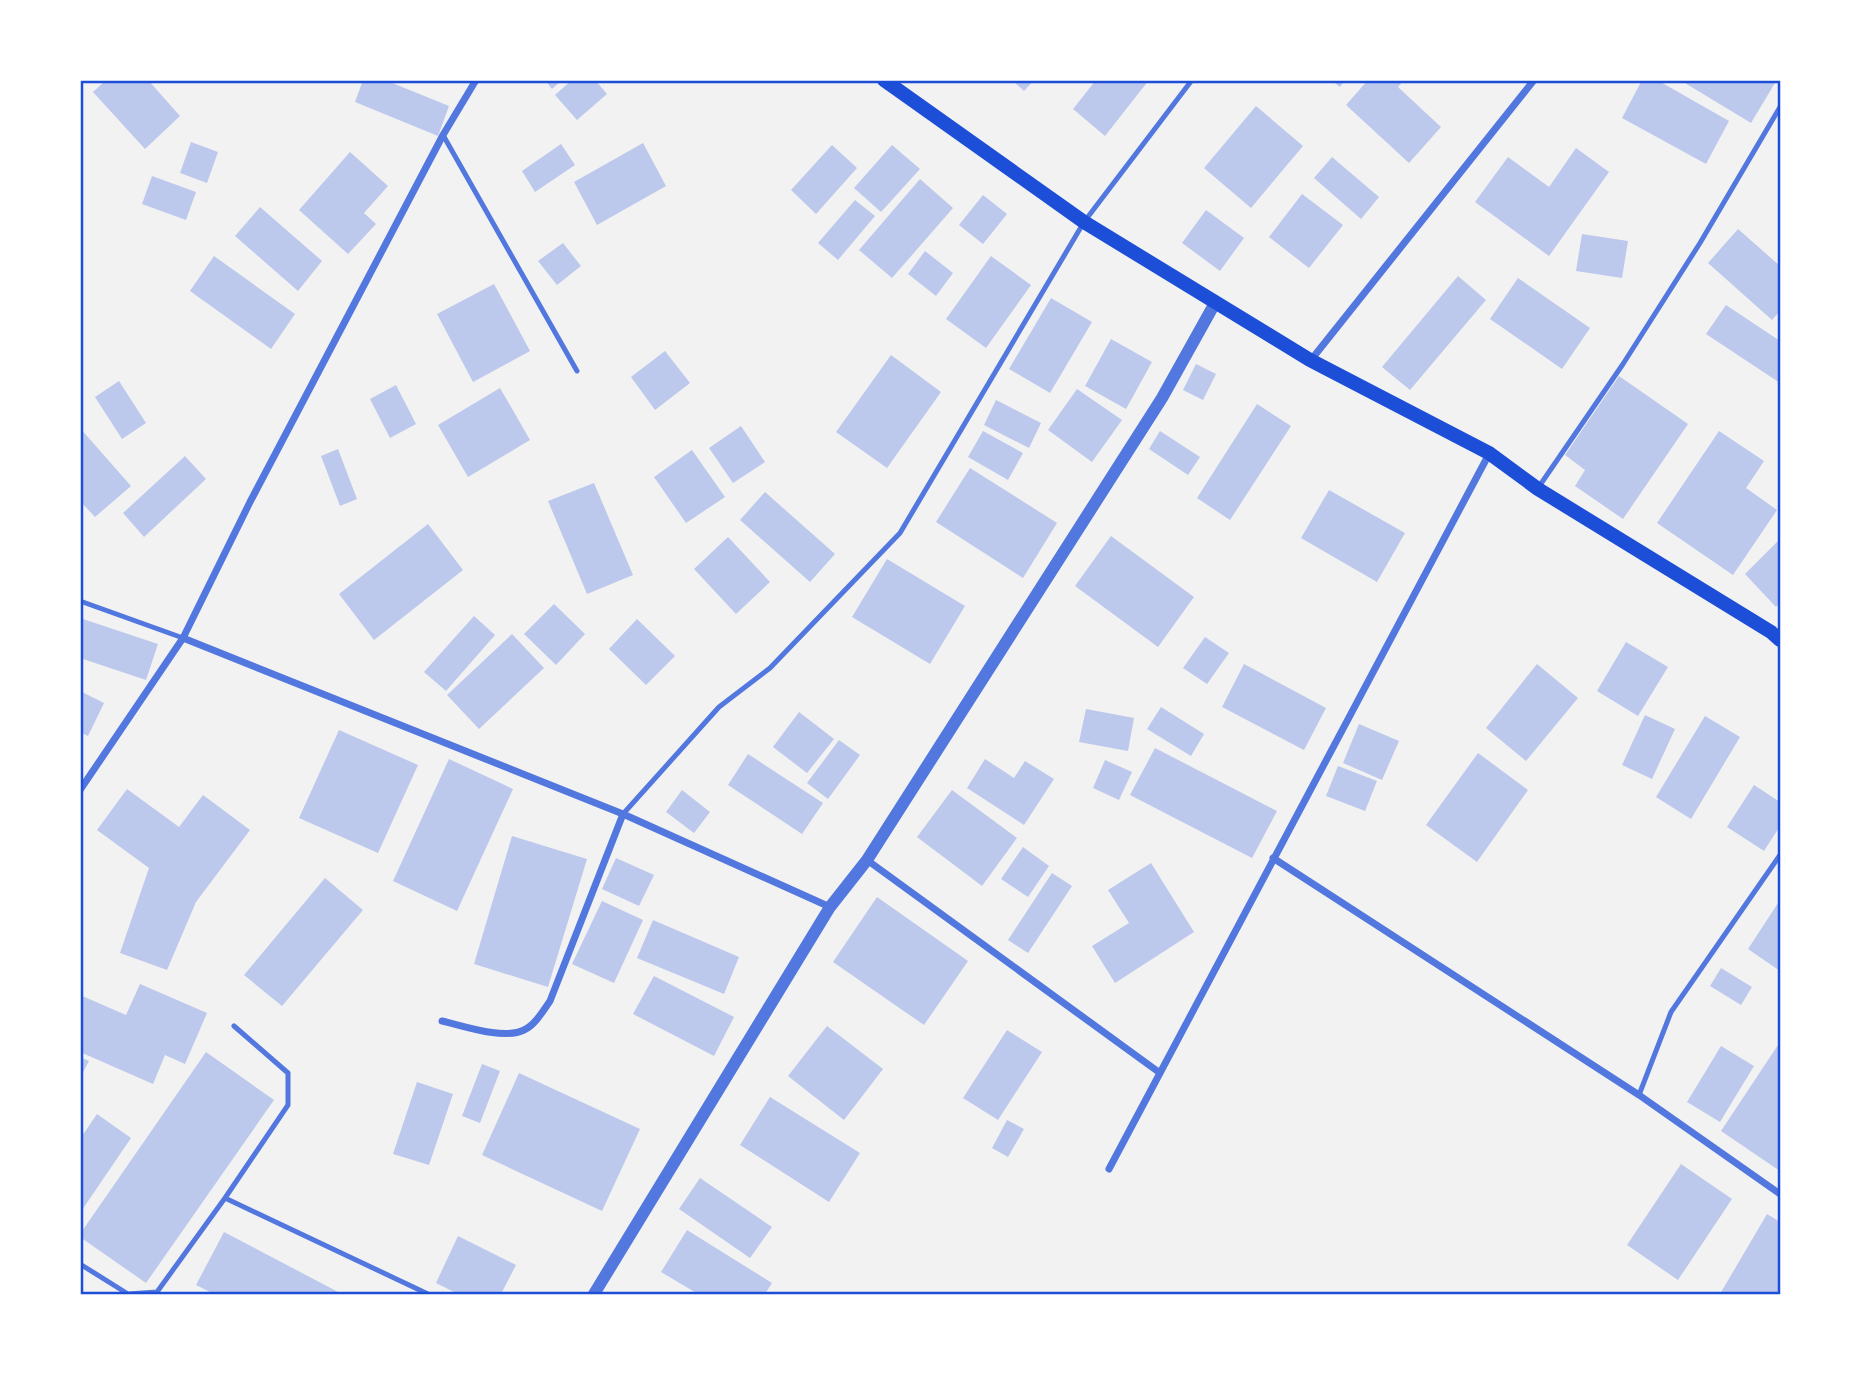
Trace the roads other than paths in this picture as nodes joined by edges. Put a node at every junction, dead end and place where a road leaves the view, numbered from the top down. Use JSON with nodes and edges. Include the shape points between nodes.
{"nodes":[{"id":1,"x":476,"y":80,"type":"edge"},
{"id":2,"x":884,"y":80,"type":"edge"},
{"id":3,"x":1192,"y":80,"type":"edge"},
{"id":4,"x":1534,"y":80,"type":"edge"},
{"id":5,"x":1780,"y":107,"type":"edge"},
{"id":6,"x":443,"y":135,"type":"junction"},
{"id":7,"x":1084,"y":222,"type":"junction"},
{"id":8,"x":1215,"y":303,"type":"junction"},
{"id":9,"x":1310,"y":360,"type":"junction"},
{"id":10,"x":578,"y":371,"type":"dead end"},
{"id":11,"x":1489,"y":453,"type":"junction"},
{"id":12,"x":1538,"y":489,"type":"junction"},
{"id":13,"x":80,"y":601,"type":"edge"},
{"id":14,"x":183,"y":638,"type":"junction"},
{"id":15,"x":1780,"y":640,"type":"edge"},
{"id":16,"x":80,"y":790,"type":"edge"},
{"id":17,"x":623,"y":814,"type":"junction"},
{"id":18,"x":1780,"y":855,"type":"edge"},
{"id":19,"x":1273,"y":858,"type":"junction"},
{"id":20,"x":867,"y":860,"type":"junction"},
{"id":21,"x":830,"y":907,"type":"junction"},
{"id":22,"x":442,"y":1021,"type":"dead end"},
{"id":23,"x":233,"y":1026,"type":"dead end"},
{"id":24,"x":1160,"y":1073,"type":"junction"},
{"id":25,"x":1639,"y":1094,"type":"junction"},
{"id":26,"x":1109,"y":1169,"type":"dead end"},
{"id":27,"x":1780,"y":1195,"type":"edge"},
{"id":28,"x":225,"y":1198,"type":"junction"},
{"id":29,"x":80,"y":1264,"type":"edge"},
{"id":30,"x":428,"y":1294,"type":"edge"},
{"id":31,"x":594,"y":1294,"type":"edge"}],
"edges":[{"from":1,"to":6,"type":"street"},
{"from":2,"to":7,"type":"main road"},
{"from":3,"to":7,"type":"lane"},
{"from":4,"to":9,"type":"street"},
{"from":5,"to":12,"type":"lane","via":[[1672,287]]},
{"from":6,"to":10,"type":"lane"},
{"from":6,"to":14,"type":"street"},
{"from":7,"to":8,"type":"main road"},
{"from":7,"to":17,"type":"lane","via":[[900,533],[770,668],[719,707]]},
{"from":8,"to":9,"type":"main road"},
{"from":8,"to":20,"type":"street","via":[[1162,398]]},
{"from":9,"to":11,"type":"main road"},
{"from":11,"to":12,"type":"main road"},
{"from":11,"to":19,"type":"street"},
{"from":12,"to":15,"type":"main road"},
{"from":13,"to":14,"type":"lane"},
{"from":14,"to":16,"type":"street"},
{"from":14,"to":17,"type":"street"},
{"from":17,"to":21,"type":"street"},
{"from":17,"to":22,"type":"street","via":[[550,1001],[535,1021],[524,1030],[508,1033]]},
{"from":18,"to":25,"type":"lane","via":[[1671,1012]]},
{"from":19,"to":24,"type":"street"},
{"from":19,"to":25,"type":"street"},
{"from":20,"to":21,"type":"street"},
{"from":20,"to":24,"type":"street"},
{"from":21,"to":31,"type":"street"},
{"from":23,"to":28,"type":"lane","via":[[288,1073],[288,1105]]},
{"from":24,"to":26,"type":"street"},
{"from":25,"to":27,"type":"street"},
{"from":28,"to":29,"type":"lane","via":[[157,1292],[128,1294]]},
{"from":28,"to":30,"type":"lane"}]}
